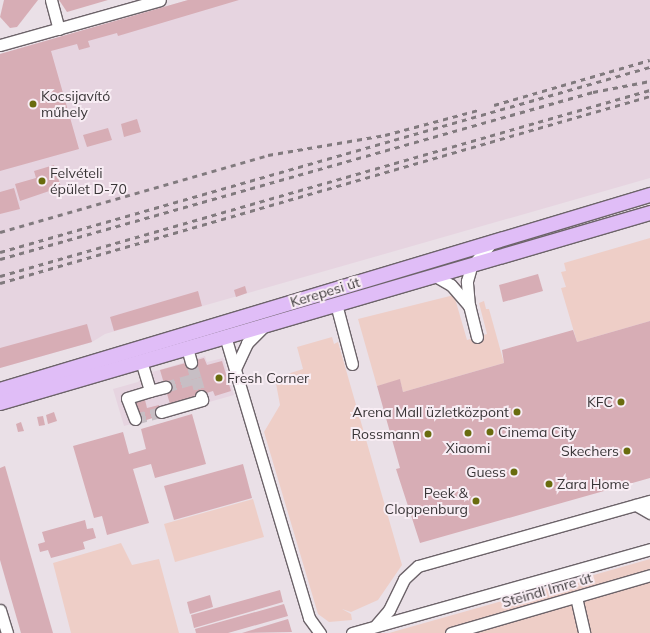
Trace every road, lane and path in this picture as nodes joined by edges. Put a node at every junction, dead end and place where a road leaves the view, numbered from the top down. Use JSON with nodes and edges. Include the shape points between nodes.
{"nodes":[{"id":1,"x":51,"y":0,"type":"edge"},
{"id":2,"x":160,"y":0,"type":"edge"},
{"id":3,"x":59,"y":28,"type":"junction"},
{"id":4,"x":0,"y":33,"type":"edge"},
{"id":5,"x":3,"y":44,"type":"edge"},
{"id":6,"x":650,"y":196,"type":"edge"},
{"id":7,"x":650,"y":213,"type":"edge"},
{"id":8,"x":494,"y":240,"type":"junction"},
{"id":9,"x":471,"y":267,"type":"junction"},
{"id":10,"x":437,"y":277,"type":"junction"},
{"id":11,"x":336,"y":304,"type":"junction"},
{"id":12,"x":469,"y":306,"type":"junction"},
{"id":13,"x":270,"y":323,"type":"junction"},
{"id":14,"x":225,"y":336,"type":"junction"},
{"id":15,"x":477,"y":337,"type":"dead end"},
{"id":16,"x":187,"y":348,"type":"junction"},
{"id":17,"x":141,"y":361,"type":"junction"},
{"id":18,"x":191,"y":362,"type":"tunnel mouth"},
{"id":19,"x":352,"y":364,"type":"dead end"},
{"id":20,"x":235,"y":369,"type":"junction"},
{"id":21,"x":165,"y":387,"type":"tunnel mouth"},
{"id":22,"x":0,"y":390,"type":"edge"},
{"id":23,"x":150,"y":391,"type":"junction"},
{"id":24,"x":201,"y":396,"type":"dead end"},
{"id":25,"x":0,"y":404,"type":"edge"},
{"id":26,"x":161,"y":412,"type":"tunnel mouth"},
{"id":27,"x":134,"y":420,"type":"dead end"},
{"id":28,"x":650,"y":501,"type":"edge"},
{"id":29,"x":636,"y":505,"type":"junction"},
{"id":30,"x":650,"y":513,"type":"edge"},
{"id":31,"x":650,"y":549,"type":"edge"},
{"id":32,"x":650,"y":575,"type":"edge"},
{"id":33,"x":576,"y":597,"type":"junction"},
{"id":34,"x":0,"y":610,"type":"edge"},
{"id":35,"x":376,"y":626,"type":"junction"},
{"id":36,"x":7,"y":633,"type":"edge"},
{"id":37,"x":320,"y":633,"type":"edge"},
{"id":38,"x":352,"y":633,"type":"edge"},
{"id":39,"x":451,"y":633,"type":"edge"},
{"id":40,"x":584,"y":633,"type":"edge"}],
"edges":[{"from":1,"to":3,"type":"street"},
{"from":2,"to":3,"type":"street"},
{"from":3,"to":5,"type":"street"},
{"from":4,"to":5,"type":"street"},
{"from":6,"to":8,"type":"main road","name":"Kerepesi út"},
{"from":7,"to":9,"type":"main road","name":"Kerepesi út"},
{"from":8,"to":9,"type":"street"},
{"from":8,"to":22,"type":"main road","name":"Kerepesi út"},
{"from":9,"to":10,"type":"main road","name":"Kerepesi út"},
{"from":9,"to":12,"type":"street","via":[[467,281]]},
{"from":10,"to":11,"type":"main road","name":"Kerepesi út"},
{"from":10,"to":12,"type":"street","via":[[452,285]]},
{"from":11,"to":13,"type":"main road","name":"Kerepesi út"},
{"from":11,"to":19,"type":"street"},
{"from":12,"to":15,"type":"street"},
{"from":13,"to":14,"type":"main road","name":"Kerepesi út"},
{"from":13,"to":20,"type":"street","via":[[250,338]]},
{"from":14,"to":16,"type":"main road","name":"Kerepesi út"},
{"from":14,"to":20,"type":"street"},
{"from":16,"to":17,"type":"main road","name":"Kerepesi út"},
{"from":16,"to":18,"type":"street"},
{"from":17,"to":23,"type":"street"},
{"from":17,"to":25,"type":"main road","name":"Kerepesi út"},
{"from":20,"to":37,"type":"street","via":[[309,618]]},
{"from":21,"to":23,"type":"street"},
{"from":23,"to":27,"type":"street","via":[[127,398]]},
{"from":24,"to":26,"type":"street","via":[[202,400]]},
{"from":28,"to":29,"type":"street"},
{"from":29,"to":30,"type":"street"},
{"from":29,"to":35,"type":"street","via":[[418,566],[404,579],[389,610]]},
{"from":31,"to":35,"type":"street"},
{"from":32,"to":33,"type":"street","name":"Steindl Imre út"},
{"from":33,"to":39,"type":"street","name":"Steindl Imre út"},
{"from":33,"to":40,"type":"street"},
{"from":34,"to":36,"type":"street"},
{"from":35,"to":38,"type":"street"}]}
